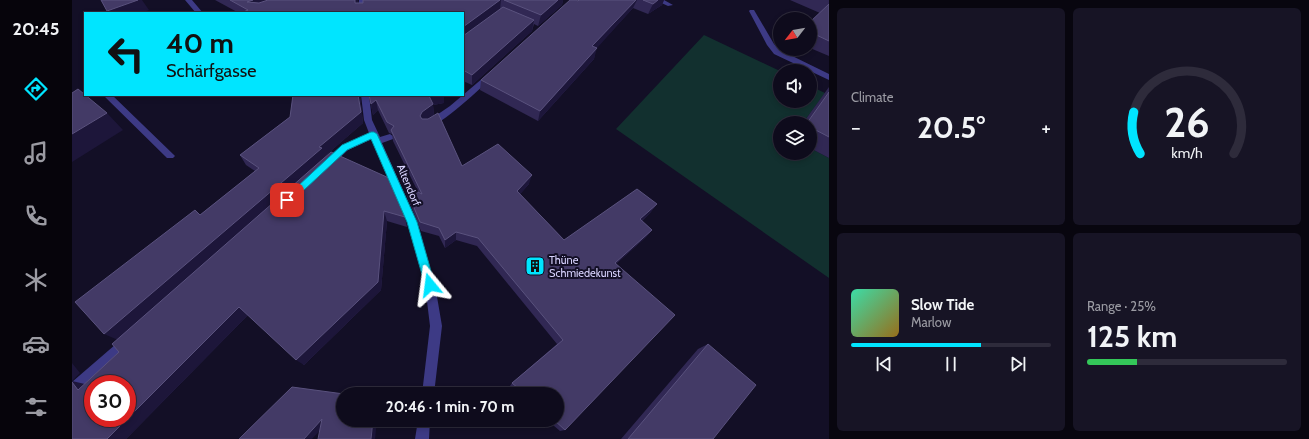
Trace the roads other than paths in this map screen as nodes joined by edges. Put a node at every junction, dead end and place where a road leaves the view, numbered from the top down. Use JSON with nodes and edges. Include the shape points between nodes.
{"nodes":[{"id":1,"x":188,"y":0,"type":"edge"},
{"id":2,"x":362,"y":0,"type":"edge"},
{"id":3,"x":658,"y":0,"type":"edge"},
{"id":4,"x":670,"y":5,"type":"dead end"},
{"id":5,"x":752,"y":11,"type":"dead end"},
{"id":6,"x":199,"y":12,"type":"edge"},
{"id":7,"x":361,"y":12,"type":"edge"},
{"id":8,"x":498,"y":69,"type":"edge"},
{"id":9,"x":829,"y":77,"type":"edge"},
{"id":10,"x":108,"y":96,"type":"edge"},
{"id":11,"x":365,"y":96,"type":"edge"},
{"id":12,"x":426,"y":126,"type":"edge"},
{"id":13,"x":390,"y":137,"type":"edge"},
{"id":14,"x":376,"y":138,"type":"junction"},
{"id":15,"x":170,"y":156,"type":"dead end"},
{"id":16,"x":322,"y":169,"type":"edge"},
{"id":17,"x":137,"y":332,"type":"edge"},
{"id":18,"x":429,"y":387,"type":"edge"},
{"id":19,"x":72,"y":390,"type":"edge"},
{"id":20,"x":423,"y":427,"type":"edge"},
{"id":21,"x":422,"y":439,"type":"edge"}],
"edges":[{"from":1,"to":6,"type":"street"},
{"from":2,"to":7,"type":"street"},
{"from":3,"to":4,"type":"street"},
{"from":5,"to":9,"type":"street","via":[[777,52]]},
{"from":8,"to":12,"type":"street","via":[[438,120]]},
{"from":10,"to":15,"type":"street"},
{"from":11,"to":14,"type":"street","name":"Altendorf","via":[[368,120]]},
{"from":13,"to":14,"type":"street"},
{"from":14,"to":16,"type":"street","via":[[345,148]]},
{"from":14,"to":18,"type":"street","name":"Altendorf","via":[[412,222],[430,285],[436,326]]},
{"from":17,"to":19,"type":"street"},
{"from":20,"to":21,"type":"street"}]}
